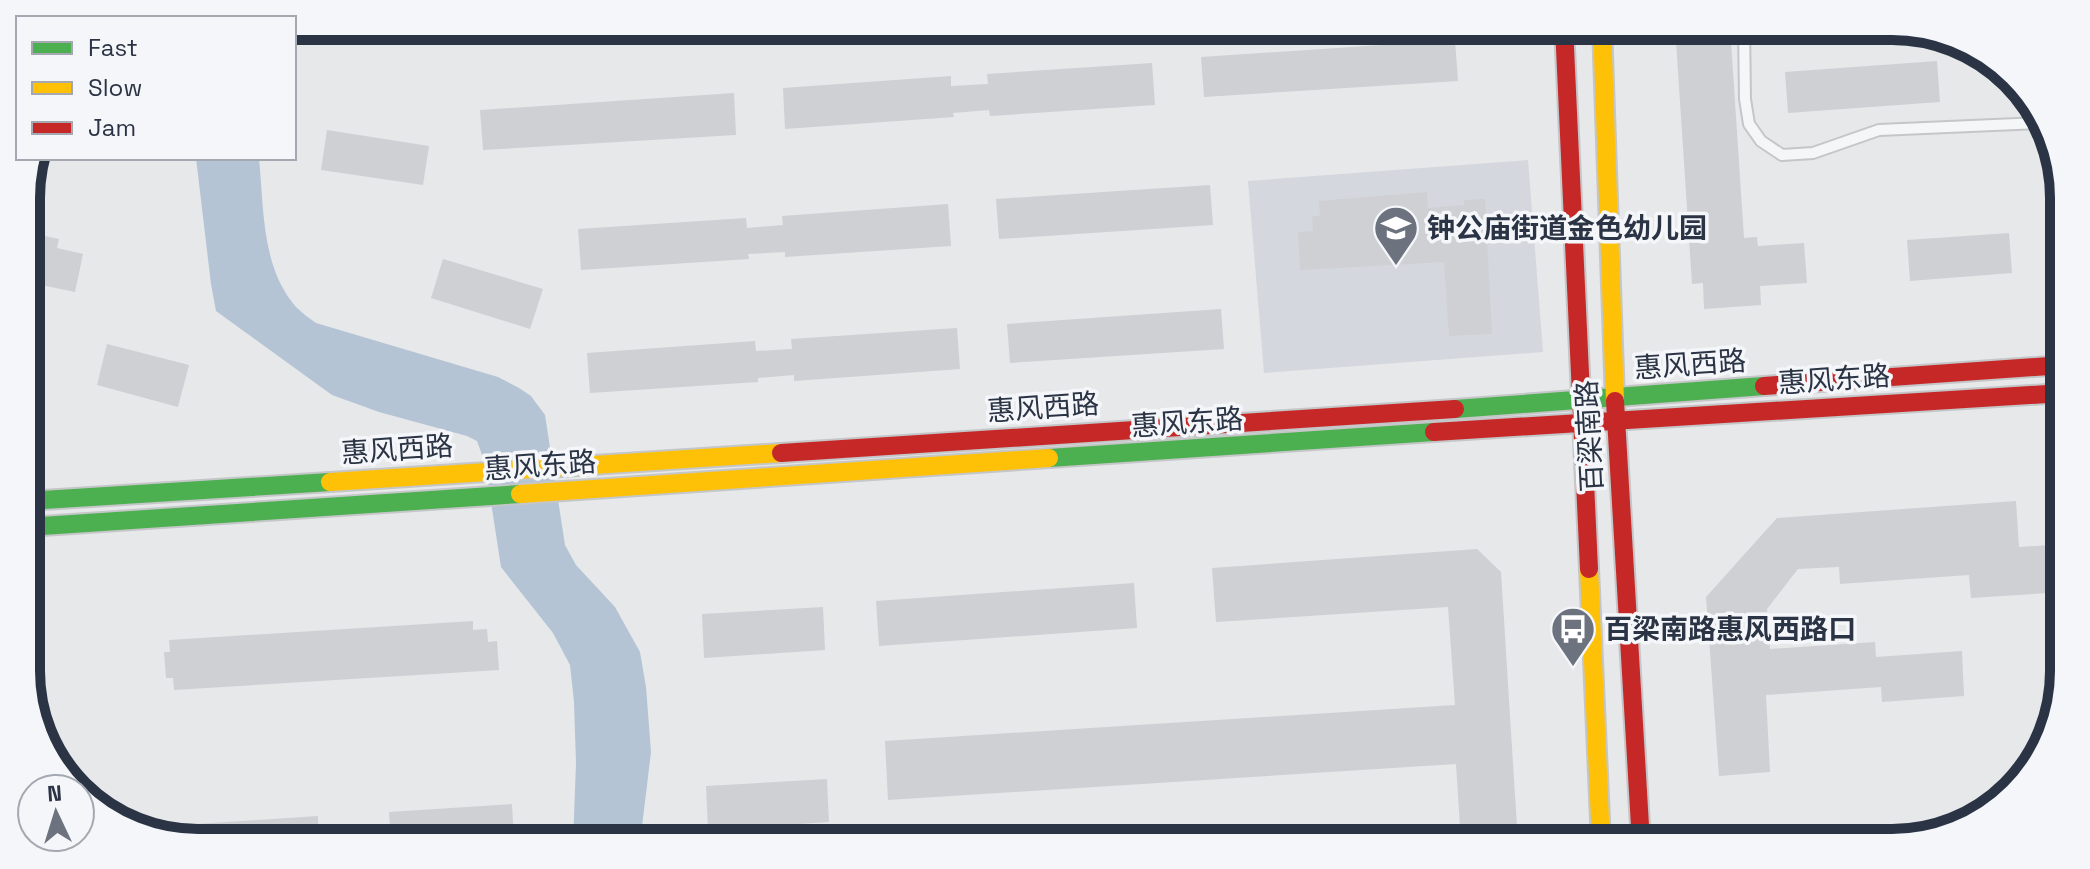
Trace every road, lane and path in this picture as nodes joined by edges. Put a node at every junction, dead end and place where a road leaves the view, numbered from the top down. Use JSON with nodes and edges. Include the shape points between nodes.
{"nodes":[{"id":1,"x":1565,"y":40,"type":"edge"},
{"id":2,"x":1602,"y":40,"type":"edge"},
{"id":3,"x":1744,"y":40,"type":"edge"},
{"id":4,"x":2031,"y":123,"type":"edge"},
{"id":5,"x":2050,"y":366,"type":"edge"},
{"id":6,"x":2050,"y":394,"type":"edge"},
{"id":7,"x":1615,"y":396,"type":"junction"},
{"id":8,"x":1581,"y":401,"type":"junction"},
{"id":9,"x":1616,"y":420,"type":"junction"},
{"id":10,"x":1581,"y":424,"type":"junction"},
{"id":11,"x":40,"y":500,"type":"edge"},
{"id":12,"x":40,"y":526,"type":"edge"},
{"id":13,"x":1600,"y":829,"type":"edge"},
{"id":14,"x":1640,"y":829,"type":"edge"}],
"edges":[{"from":1,"to":8,"type":"street","name":"百梁南路"},
{"from":2,"to":7,"type":"street","name":"百梁南路"},
{"from":3,"to":4,"type":"lane","via":[[1749,124],[1761,141],[1782,155],[1813,153],[1879,130]]},
{"from":5,"to":7,"type":"street","name":"惠风西路"},
{"from":6,"to":9,"type":"street","name":"惠风东路"},
{"from":7,"to":8,"type":"street","name":"惠风西路"},
{"from":7,"to":9,"type":"street","name":"百梁南路"},
{"from":8,"to":10,"type":"street","name":"百梁南路"},
{"from":8,"to":11,"type":"street","name":"惠风西路"},
{"from":9,"to":10,"type":"street","name":"惠风东路"},
{"from":9,"to":14,"type":"street","name":"百梁南路"},
{"from":10,"to":12,"type":"street","name":"惠风东路"},
{"from":10,"to":13,"type":"street","name":"百梁南路"}]}
